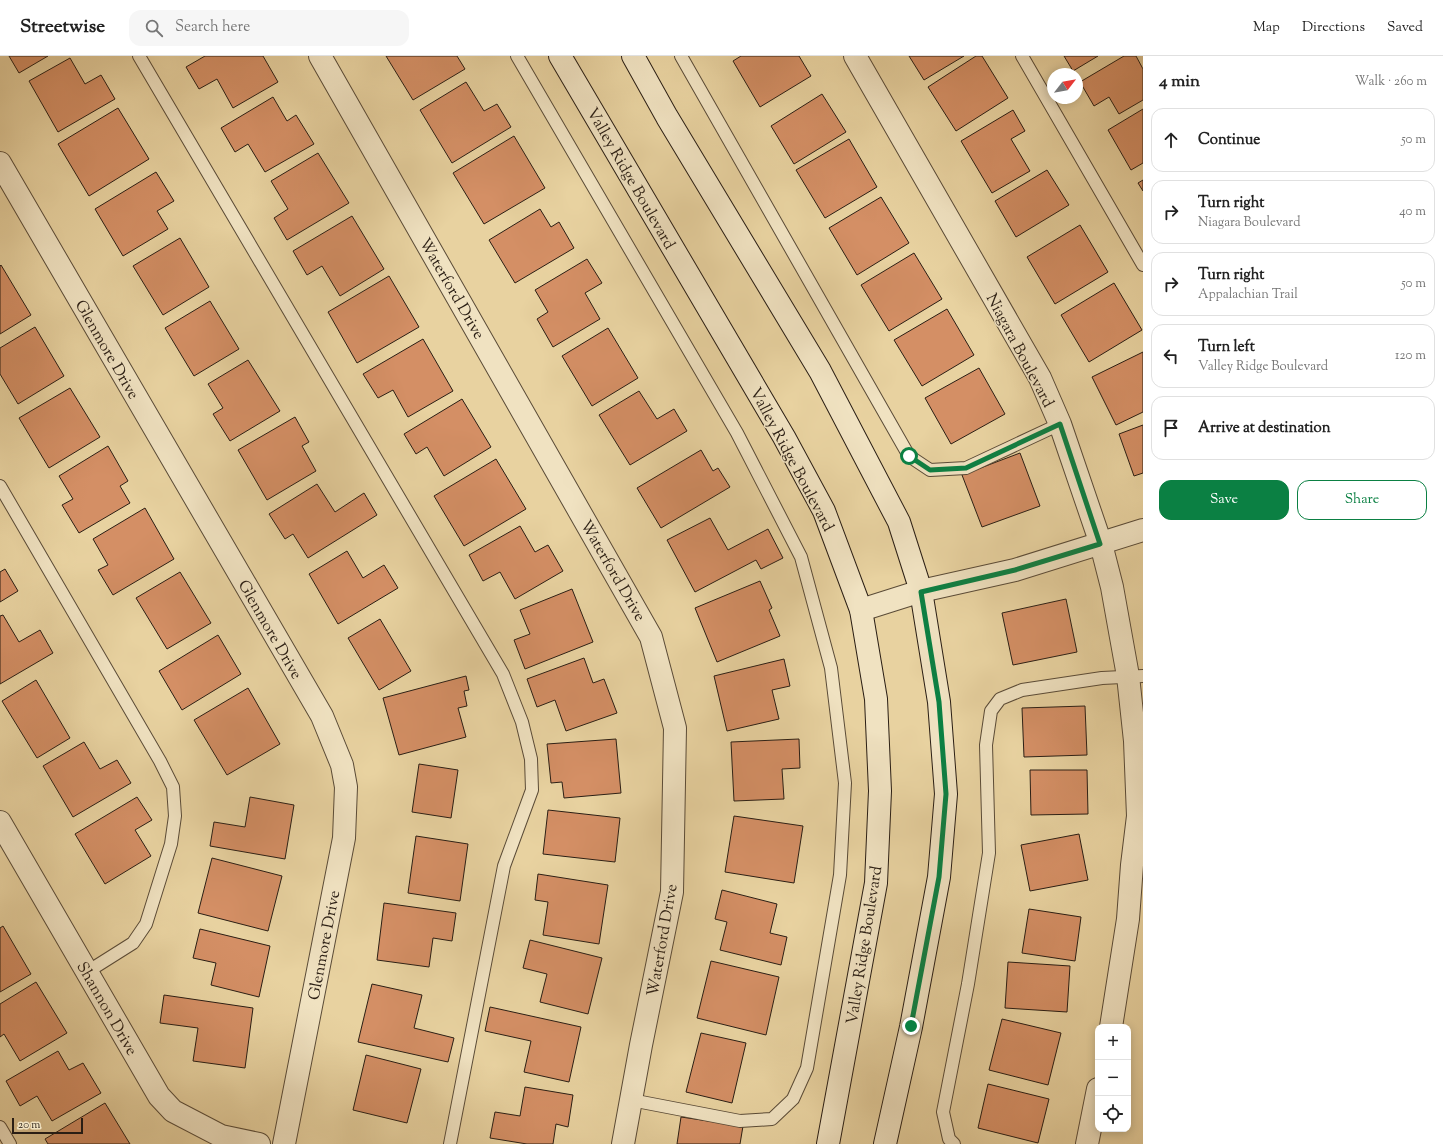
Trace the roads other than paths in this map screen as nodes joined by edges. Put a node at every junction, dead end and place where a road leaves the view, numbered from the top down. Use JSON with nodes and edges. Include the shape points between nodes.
{"nodes":[{"id":1,"x":139,"y":56,"type":"edge"},
{"id":2,"x":320,"y":56,"type":"edge"},
{"id":3,"x":517,"y":56,"type":"edge"},
{"id":4,"x":560,"y":56,"type":"edge"},
{"id":5,"x":633,"y":56,"type":"edge"},
{"id":6,"x":681,"y":56,"type":"edge"},
{"id":7,"x":855,"y":56,"type":"edge"},
{"id":8,"x":1022,"y":56,"type":"edge"},
{"id":9,"x":0,"y":163,"type":"edge"},
{"id":10,"x":1143,"y":264,"type":"edge"},
{"id":11,"x":1060,"y":424,"type":"junction"},
{"id":12,"x":0,"y":486,"type":"edge"},
{"id":13,"x":1143,"y":530,"type":"edge"},
{"id":14,"x":1100,"y":544,"type":"junction"},
{"id":15,"x":921,"y":592,"type":"junction"},
{"id":16,"x":861,"y":610,"type":"junction"},
{"id":17,"x":1136,"y":676,"type":"edge"},
{"id":18,"x":1140,"y":816,"type":"edge"},
{"id":19,"x":0,"y":822,"type":"edge"},
{"id":20,"x":87,"y":972,"type":"junction"},
{"id":21,"x":1111,"y":1024,"type":"edge"},
{"id":22,"x":1096,"y":1096,"type":"edge"},
{"id":23,"x":631,"y":1100,"type":"junction"},
{"id":24,"x":0,"y":1127,"type":"edge"},
{"id":25,"x":10,"y":1144,"type":"edge"},
{"id":26,"x":259,"y":1144,"type":"edge"},
{"id":27,"x":284,"y":1144,"type":"edge"},
{"id":28,"x":450,"y":1144,"type":"edge"},
{"id":29,"x":623,"y":1144,"type":"edge"},
{"id":30,"x":828,"y":1144,"type":"edge"},
{"id":31,"x":885,"y":1144,"type":"edge"},
{"id":32,"x":954,"y":1144,"type":"edge"},
{"id":33,"x":1086,"y":1144,"type":"edge"}],
"edges":[{"from":1,"to":28,"type":"lane","via":[[503,674],[522,722],[531,759],[532,790],[504,866]]},
{"from":2,"to":23,"type":"street","name":"Waterford Drive","via":[[651,637],[675,728],[672,892]]},
{"from":3,"to":23,"type":"lane","via":[[737,433],[801,557],[832,668],[845,783],[840,875],[807,1068],[793,1099],[772,1119],[740,1121]]},
{"from":4,"to":16,"type":"street","name":"Valley Ridge Boulevard","via":[[784,437],[824,512]]},
{"from":5,"to":15,"type":"street","via":[[820,371],[899,522]]},
{"from":6,"to":11,"type":"lane","via":[[909,456],[930,470],[966,468]]},
{"from":7,"to":11,"type":"street","name":"Niagara Boulevard","via":[[1040,378]]},
{"from":8,"to":10,"type":"lane"},
{"from":9,"to":27,"type":"street","name":"Glenmore Drive","via":[[322,716],[342,766],[346,787],[344,838]]},
{"from":11,"to":14,"type":"street","name":"Niagara Boulevard"},
{"from":12,"to":20,"type":"lane","via":[[160,761],[172,787],[175,816],[171,844],[146,924],[133,943]]},
{"from":13,"to":14,"type":"street"},
{"from":14,"to":15,"type":"street","via":[[1015,570]]},
{"from":14,"to":17,"type":"street","name":"Niagara Boulevard"},
{"from":15,"to":16,"type":"street"},
{"from":15,"to":31,"type":"street","via":[[939,702],[946,794],[939,877],[911,1026]]},
{"from":16,"to":30,"type":"street","name":"Valley Ridge Boulevard","via":[[876,699],[880,791],[876,883]]},
{"from":17,"to":18,"type":"street","name":"Niagara Boulevard","via":[[1135,741]]},
{"from":17,"to":32,"type":"lane","via":[[1102,678],[1022,690],[1000,699],[991,711],[986,745],[989,853],[968,984],[943,1112],[949,1139]]},
{"from":18,"to":21,"type":"street","name":"Niagara Boulevard"},
{"from":19,"to":20,"type":"street","name":"Shannon Drive"},
{"from":20,"to":26,"type":"street","name":"Shannon Drive","via":[[159,1096],[173,1111],[220,1136]]},
{"from":22,"to":33,"type":"street"},
{"from":23,"to":29,"type":"street","name":"Waterford Drive"},
{"from":24,"to":25,"type":"lane"}]}
